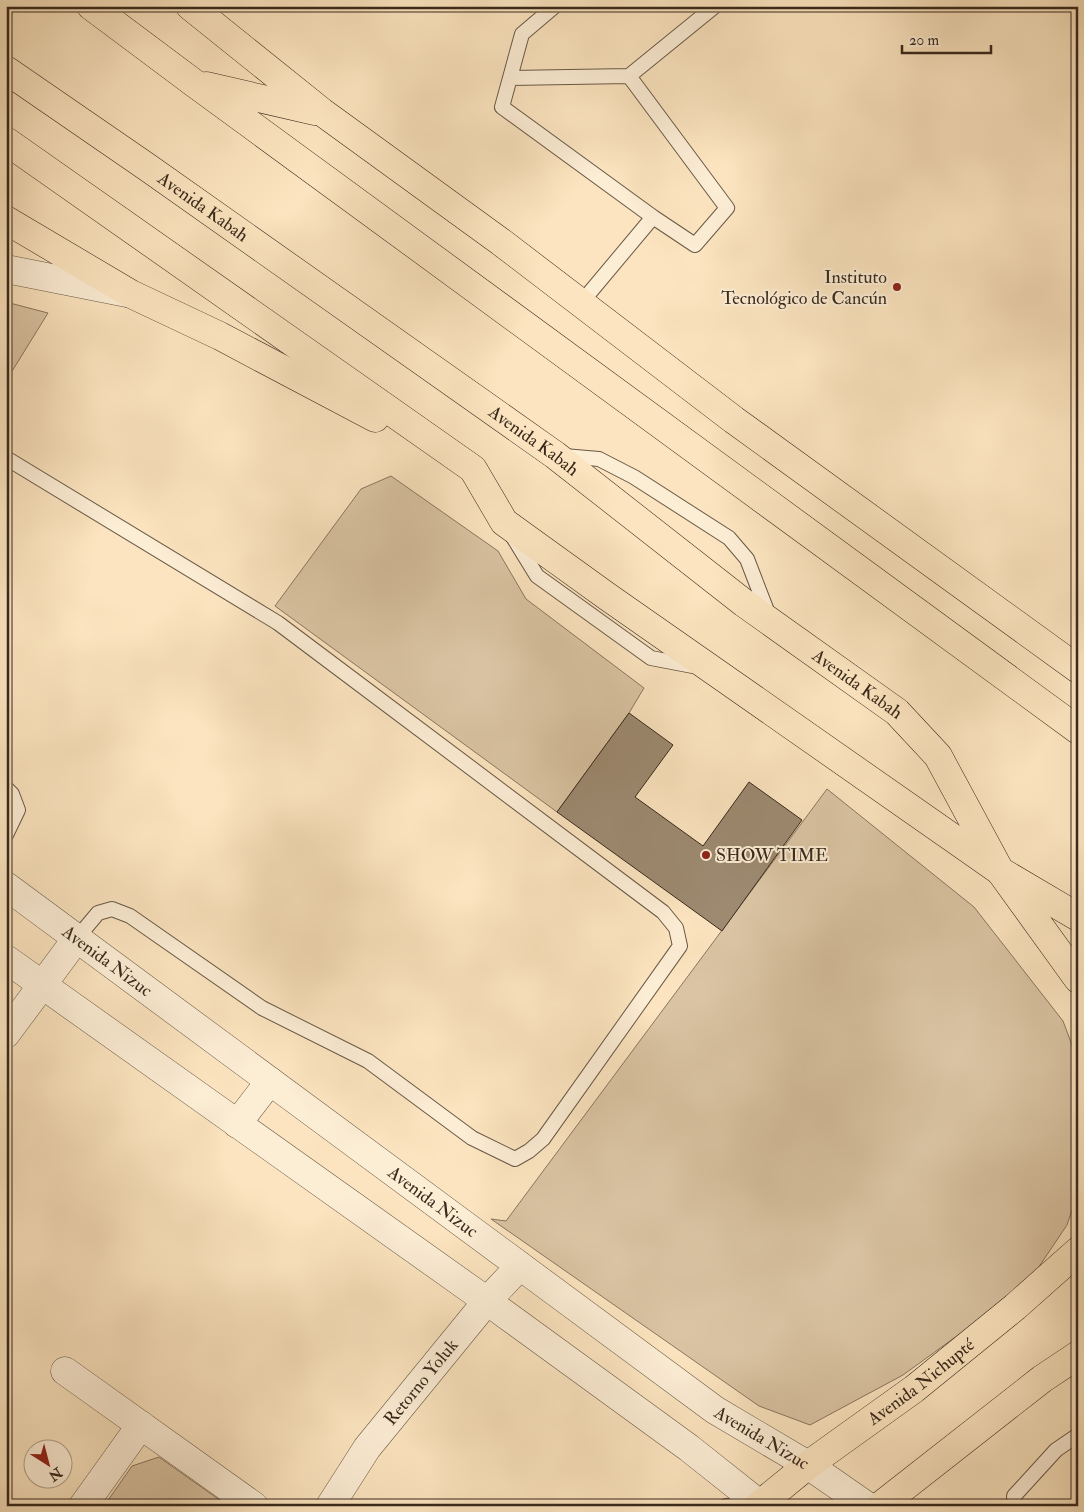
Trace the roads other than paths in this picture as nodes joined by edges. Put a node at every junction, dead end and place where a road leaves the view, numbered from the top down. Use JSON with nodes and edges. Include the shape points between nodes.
{"nodes":[{"id":1,"x":91,"y":6,"type":"edge"},
{"id":2,"x":190,"y":6,"type":"edge"},
{"id":3,"x":555,"y":6,"type":"edge"},
{"id":4,"x":715,"y":6,"type":"edge"},
{"id":5,"x":6,"y":70,"type":"edge"},
{"id":6,"x":629,"y":76,"type":"junction"},
{"id":7,"x":510,"y":78,"type":"junction"},
{"id":8,"x":194,"y":83,"type":"junction"},
{"id":9,"x":322,"y":112,"type":"junction"},
{"id":10,"x":6,"y":141,"type":"edge"},
{"id":11,"x":653,"y":217,"type":"junction"},
{"id":12,"x":6,"y":220,"type":"edge"},
{"id":13,"x":6,"y":269,"type":"edge"},
{"id":14,"x":131,"y":294,"type":"junction"},
{"id":15,"x":581,"y":303,"type":"junction"},
{"id":16,"x":556,"y":455,"type":"junction"},
{"id":17,"x":6,"y":458,"type":"edge"},
{"id":18,"x":473,"y":469,"type":"junction"},
{"id":19,"x":771,"y":623,"type":"junction"},
{"id":20,"x":1078,"y":669,"type":"edge"},
{"id":21,"x":1078,"y":730,"type":"edge"},
{"id":22,"x":6,"y":788,"type":"edge"},
{"id":23,"x":6,"y":835,"type":"edge"},
{"id":24,"x":1000,"y":871,"type":"junction"},
{"id":25,"x":6,"y":886,"type":"edge"},
{"id":26,"x":1078,"y":918,"type":"edge"},
{"id":27,"x":77,"y":938,"type":"junction"},
{"id":28,"x":6,"y":959,"type":"edge"},
{"id":29,"x":1078,"y":978,"type":"edge"},
{"id":30,"x":42,"y":986,"type":"junction"},
{"id":31,"x":6,"y":1034,"type":"edge"},
{"id":32,"x":270,"y":1081,"type":"junction"},
{"id":33,"x":237,"y":1124,"type":"junction"},
{"id":34,"x":1078,"y":1251,"type":"edge"},
{"id":35,"x":520,"y":1266,"type":"junction"},
{"id":36,"x":487,"y":1301,"type":"junction"},
{"id":37,"x":1078,"y":1355,"type":"edge"},
{"id":38,"x":65,"y":1371,"type":"dead end"},
{"id":39,"x":141,"y":1425,"type":"junction"},
{"id":40,"x":1078,"y":1436,"type":"edge"},
{"id":41,"x":808,"y":1465,"type":"junction"},
{"id":42,"x":760,"y":1505,"type":"edge"},
{"id":43,"x":83,"y":1506,"type":"edge"},
{"id":44,"x":254,"y":1506,"type":"edge"},
{"id":45,"x":330,"y":1506,"type":"edge"},
{"id":46,"x":726,"y":1506,"type":"edge"},
{"id":47,"x":867,"y":1506,"type":"edge"},
{"id":48,"x":880,"y":1506,"type":"edge"},
{"id":49,"x":1015,"y":1506,"type":"edge"}],
"edges":[{"from":1,"to":8,"type":"main road"},
{"from":2,"to":9,"type":"main road"},
{"from":3,"to":7,"type":"lane","via":[[522,34]]},
{"from":4,"to":6,"type":"lane"},
{"from":5,"to":16,"type":"main road","name":"Avenida Kabah"},
{"from":6,"to":7,"type":"lane"},
{"from":6,"to":11,"type":"lane","via":[[727,208],[695,245]]},
{"from":7,"to":11,"type":"lane","via":[[502,107]]},
{"from":8,"to":9,"type":"main road"},
{"from":8,"to":21,"type":"main road"},
{"from":9,"to":15,"type":"main road"},
{"from":10,"to":18,"type":"main road"},
{"from":11,"to":15,"type":"lane"},
{"from":12,"to":14,"type":"main road"},
{"from":13,"to":14,"type":"street"},
{"from":14,"to":18,"type":"main road","via":[[220,336]]},
{"from":15,"to":20,"type":"main road","via":[[734,420]]},
{"from":16,"to":19,"type":"main road","name":"Avenida Kabah"},
{"from":16,"to":19,"type":"lane","via":[[599,460],[634,477],[729,538],[747,559]]},
{"from":17,"to":27,"type":"lane","via":[[278,623],[663,912],[676,928],[680,946],[543,1139],[515,1159],[472,1138],[368,1062],[262,1008],[130,916],[112,909],[98,914]]},
{"from":18,"to":24,"type":"main road","via":[[504,522]]},
{"from":19,"to":24,"type":"main road","name":"Avenida Kabah","via":[[897,712],[938,756]]},
{"from":22,"to":23,"type":"lane","via":[[18,810]]},
{"from":24,"to":26,"type":"main road"},
{"from":24,"to":29,"type":"main road"},
{"from":25,"to":27,"type":"street","name":"Avenida Nizuc"},
{"from":27,"to":30,"type":"street"},
{"from":27,"to":32,"type":"street","name":"Avenida Nizuc"},
{"from":28,"to":30,"type":"street"},
{"from":30,"to":31,"type":"street"},
{"from":30,"to":33,"type":"street"},
{"from":32,"to":33,"type":"street"},
{"from":32,"to":35,"type":"street","name":"Avenida Nizuc"},
{"from":33,"to":36,"type":"street"},
{"from":34,"to":41,"type":"main road","name":"Avenida Nichupté","via":[[914,1389]]},
{"from":35,"to":36,"type":"street","name":"Retorno Yoluk"},
{"from":35,"to":41,"type":"street","name":"Avenida Nizuc","via":[[715,1410]]},
{"from":36,"to":42,"type":"street","via":[[689,1448]]},
{"from":36,"to":45,"type":"street","name":"Retorno Yoluk","via":[[366,1448]]},
{"from":37,"to":48,"type":"main road","via":[[1042,1379]]},
{"from":38,"to":39,"type":"street"},
{"from":39,"to":43,"type":"street"},
{"from":39,"to":44,"type":"street"},
{"from":40,"to":49,"type":"lane","via":[[1056,1450],[1014,1496]]},
{"from":41,"to":42,"type":"main road","name":"Avenida Nichupté"},
{"from":41,"to":47,"type":"street","name":"Avenida Nizuc"},
{"from":42,"to":46,"type":"lane"}]}
